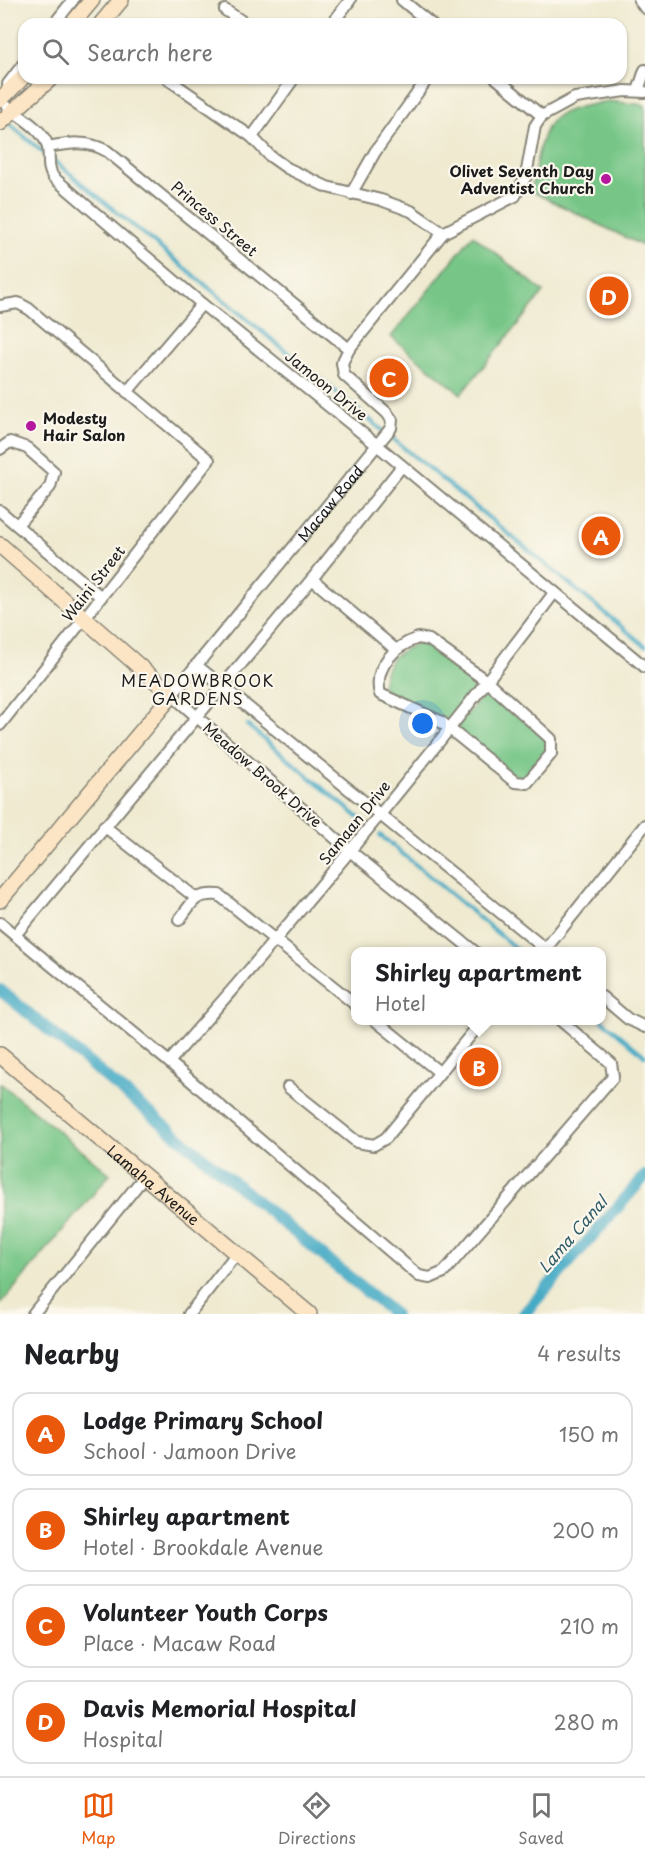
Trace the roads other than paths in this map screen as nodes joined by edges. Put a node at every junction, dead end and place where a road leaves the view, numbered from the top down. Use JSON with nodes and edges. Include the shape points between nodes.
{"nodes":[{"id":1,"x":73,"y":0,"type":"edge"},
{"id":2,"x":92,"y":0,"type":"edge"},
{"id":3,"x":122,"y":0,"type":"edge"},
{"id":4,"x":350,"y":0,"type":"edge"},
{"id":5,"x":402,"y":0,"type":"edge"},
{"id":6,"x":639,"y":0,"type":"edge"},
{"id":7,"x":645,"y":8,"type":"edge"},
{"id":8,"x":225,"y":10,"type":"dead end"},
{"id":9,"x":59,"y":18,"type":"edge"},
{"id":10,"x":77,"y":18,"type":"edge"},
{"id":11,"x":106,"y":18,"type":"edge"},
{"id":12,"x":237,"y":18,"type":"edge"},
{"id":13,"x":336,"y":18,"type":"edge"},
{"id":14,"x":424,"y":18,"type":"edge"},
{"id":15,"x":645,"y":70,"type":"edge"},
{"id":16,"x":18,"y":71,"type":"edge"},
{"id":17,"x":18,"y":82,"type":"edge"},
{"id":18,"x":44,"y":84,"type":"edge"},
{"id":19,"x":175,"y":84,"type":"edge"},
{"id":20,"x":290,"y":84,"type":"edge"},
{"id":21,"x":424,"y":84,"type":"edge"},
{"id":22,"x":503,"y":84,"type":"edge"},
{"id":23,"x":642,"y":92,"type":"edge"},
{"id":24,"x":0,"y":94,"type":"edge"},
{"id":25,"x":0,"y":100,"type":"edge"},
{"id":26,"x":542,"y":116,"type":"junction"},
{"id":27,"x":5,"y":119,"type":"edge"},
{"id":28,"x":252,"y":137,"type":"junction"},
{"id":29,"x":48,"y":149,"type":"junction"},
{"id":30,"x":351,"y":194,"type":"junction"},
{"id":31,"x":443,"y":234,"type":"junction"},
{"id":32,"x":202,"y":304,"type":"junction"},
{"id":33,"x":0,"y":306,"type":"edge"},
{"id":34,"x":349,"y":349,"type":"junction"},
{"id":35,"x":127,"y":392,"type":"junction"},
{"id":36,"x":380,"y":442,"type":"junction"},
{"id":37,"x":0,"y":449,"type":"edge"},
{"id":38,"x":402,"y":466,"type":"junction"},
{"id":39,"x":0,"y":511,"type":"edge"},
{"id":40,"x":16,"y":525,"type":"junction"},
{"id":41,"x":1,"y":548,"type":"edge"},
{"id":42,"x":312,"y":579,"type":"junction"},
{"id":43,"x":554,"y":594,"type":"junction"},
{"id":44,"x":101,"y":597,"type":"junction"},
{"id":45,"x":85,"y":618,"type":"junction"},
{"id":46,"x":395,"y":649,"type":"junction"},
{"id":47,"x":196,"y":665,"type":"junction"},
{"id":48,"x":645,"y":667,"type":"edge"},
{"id":49,"x":488,"y":682,"type":"junction"},
{"id":50,"x":222,"y":687,"type":"junction"},
{"id":51,"x":172,"y":695,"type":"junction"},
{"id":52,"x":197,"y":717,"type":"junction"},
{"id":53,"x":0,"y":725,"type":"edge"},
{"id":54,"x":449,"y":729,"type":"junction"},
{"id":55,"x":380,"y":815,"type":"junction"},
{"id":56,"x":645,"y":825,"type":"edge"},
{"id":57,"x":104,"y":826,"type":"junction"},
{"id":58,"x":350,"y":851,"type":"junction"},
{"id":59,"x":196,"y":898,"type":"junction"},
{"id":60,"x":0,"y":900,"type":"edge"},
{"id":61,"x":179,"y":920,"type":"dead end"},
{"id":62,"x":0,"y":923,"type":"edge"},
{"id":63,"x":15,"y":935,"type":"junction"},
{"id":64,"x":276,"y":940,"type":"junction"},
{"id":65,"x":470,"y":947,"type":"edge"},
{"id":66,"x":542,"y":947,"type":"edge"},
{"id":67,"x":548,"y":947,"type":"edge"},
{"id":68,"x":606,"y":1000,"type":"edge"},
{"id":69,"x":351,"y":1001,"type":"edge"},
{"id":70,"x":381,"y":1025,"type":"edge"},
{"id":71,"x":479,"y":1025,"type":"edge"},
{"id":72,"x":566,"y":1025,"type":"edge"},
{"id":73,"x":645,"y":1027,"type":"edge"},
{"id":74,"x":0,"y":1055,"type":"edge"},
{"id":75,"x":169,"y":1062,"type":"junction"},
{"id":76,"x":439,"y":1072,"type":"junction"},
{"id":77,"x":288,"y":1087,"type":"dead end"},
{"id":78,"x":144,"y":1177,"type":"junction"},
{"id":79,"x":237,"y":1253,"type":"junction"},
{"id":80,"x":33,"y":1314,"type":"edge"},
{"id":81,"x":189,"y":1314,"type":"edge"},
{"id":82,"x":309,"y":1314,"type":"edge"}],
"edges":[{"from":1,"to":9,"type":"street"},
{"from":2,"to":10,"type":"street"},
{"from":3,"to":11,"type":"street"},
{"from":4,"to":13,"type":"street"},
{"from":5,"to":14,"type":"street"},
{"from":6,"to":7,"type":"street"},
{"from":8,"to":12,"type":"street"},
{"from":15,"to":23,"type":"street"},
{"from":16,"to":24,"type":"street"},
{"from":17,"to":25,"type":"street"},
{"from":18,"to":27,"type":"street"},
{"from":19,"to":28,"type":"street"},
{"from":20,"to":28,"type":"street"},
{"from":21,"to":30,"type":"street","via":[[375,152]]},
{"from":22,"to":26,"type":"street"},
{"from":23,"to":26,"type":"street","via":[[575,98]]},
{"from":25,"to":27,"type":"street"},
{"from":26,"to":31,"type":"street","via":[[534,126],[526,176],[515,196]]},
{"from":27,"to":29,"type":"street","via":[[31,125]]},
{"from":28,"to":30,"type":"street","via":[[287,168]]},
{"from":29,"to":32,"type":"street","name":"Jamoon Drive","via":[[53,177]]},
{"from":29,"to":34,"type":"street","name":"Princess Street","via":[[81,142],[108,151]]},
{"from":30,"to":31,"type":"street","via":[[411,211]]},
{"from":31,"to":34,"type":"street"},
{"from":32,"to":35,"type":"street"},
{"from":32,"to":36,"type":"street","name":"Jamoon Drive"},
{"from":33,"to":35,"type":"street","via":[[18,303],[29,309]]},
{"from":34,"to":36,"type":"street","name":"Macaw Road","via":[[342,363],[344,375],[392,420]]},
{"from":35,"to":44,"type":"street","name":"Waini Street","via":[[209,460]]},
{"from":36,"to":38,"type":"street","name":"Jamoon Drive"},
{"from":36,"to":47,"type":"street","name":"Macaw Road"},
{"from":37,"to":40,"type":"street","via":[[10,442],[18,444],[54,472],[50,487]]},
{"from":38,"to":42,"type":"street"},
{"from":38,"to":43,"type":"street","name":"Jamoon Drive"},
{"from":39,"to":40,"type":"street"},
{"from":40,"to":44,"type":"street"},
{"from":41,"to":45,"type":"street","name":"Meadow Brook Drive"},
{"from":42,"to":46,"type":"street"},
{"from":42,"to":50,"type":"street"},
{"from":43,"to":48,"type":"street","name":"Jamoon Drive"},
{"from":43,"to":49,"type":"street","name":"Samaan Drive"},
{"from":44,"to":45,"type":"street","name":"Waini Street"},
{"from":45,"to":51,"type":"street","name":"Meadow Brook Drive"},
{"from":45,"to":53,"type":"street","name":"Waini Street"},
{"from":46,"to":49,"type":"street","via":[[418,638],[429,640]]},
{"from":46,"to":54,"type":"street","via":[[381,671],[377,685],[380,694],[423,712]]},
{"from":47,"to":50,"type":"street"},
{"from":47,"to":51,"type":"street","name":"Macaw Road"},
{"from":49,"to":54,"type":"street","name":"Samaan Drive"},
{"from":49,"to":54,"type":"street","via":[[551,739],[551,754],[534,776],[527,783],[515,782]]},
{"from":50,"to":52,"type":"street"},
{"from":50,"to":55,"type":"street"},
{"from":51,"to":52,"type":"street","name":"Meadow Brook Drive"},
{"from":51,"to":60,"type":"street","name":"Macaw Road"},
{"from":52,"to":57,"type":"street"},
{"from":52,"to":58,"type":"street","name":"Meadow Brook Drive"},
{"from":54,"to":55,"type":"street","name":"Samaan Drive"},
{"from":55,"to":58,"type":"street","name":"Samaan Drive"},
{"from":55,"to":66,"type":"street"},
{"from":56,"to":67,"type":"street"},
{"from":57,"to":59,"type":"street"},
{"from":57,"to":63,"type":"street"},
{"from":58,"to":64,"type":"street","name":"Samaan Drive"},
{"from":58,"to":65,"type":"street","name":"Meadow Brook Drive"},
{"from":59,"to":61,"type":"street"},
{"from":59,"to":64,"type":"street","via":[[219,895]]},
{"from":62,"to":63,"type":"street"},
{"from":63,"to":75,"type":"street"},
{"from":64,"to":69,"type":"street"},
{"from":64,"to":75,"type":"street","name":"Samaan Drive"},
{"from":68,"to":73,"type":"street"},
{"from":70,"to":76,"type":"street"},
{"from":71,"to":76,"type":"street"},
{"from":72,"to":75,"type":"street","via":[[614,1067],[611,1081],[444,1272],[430,1278],[419,1276]]},
{"from":74,"to":78,"type":"street","name":"Lamaha Avenue"},
{"from":76,"to":77,"type":"street","via":[[386,1138],[375,1146],[357,1142]]},
{"from":78,"to":79,"type":"street","name":"Lamaha Avenue"},
{"from":78,"to":80,"type":"street"},
{"from":79,"to":81,"type":"street"},
{"from":79,"to":82,"type":"street","name":"Lamaha Avenue"}]}
